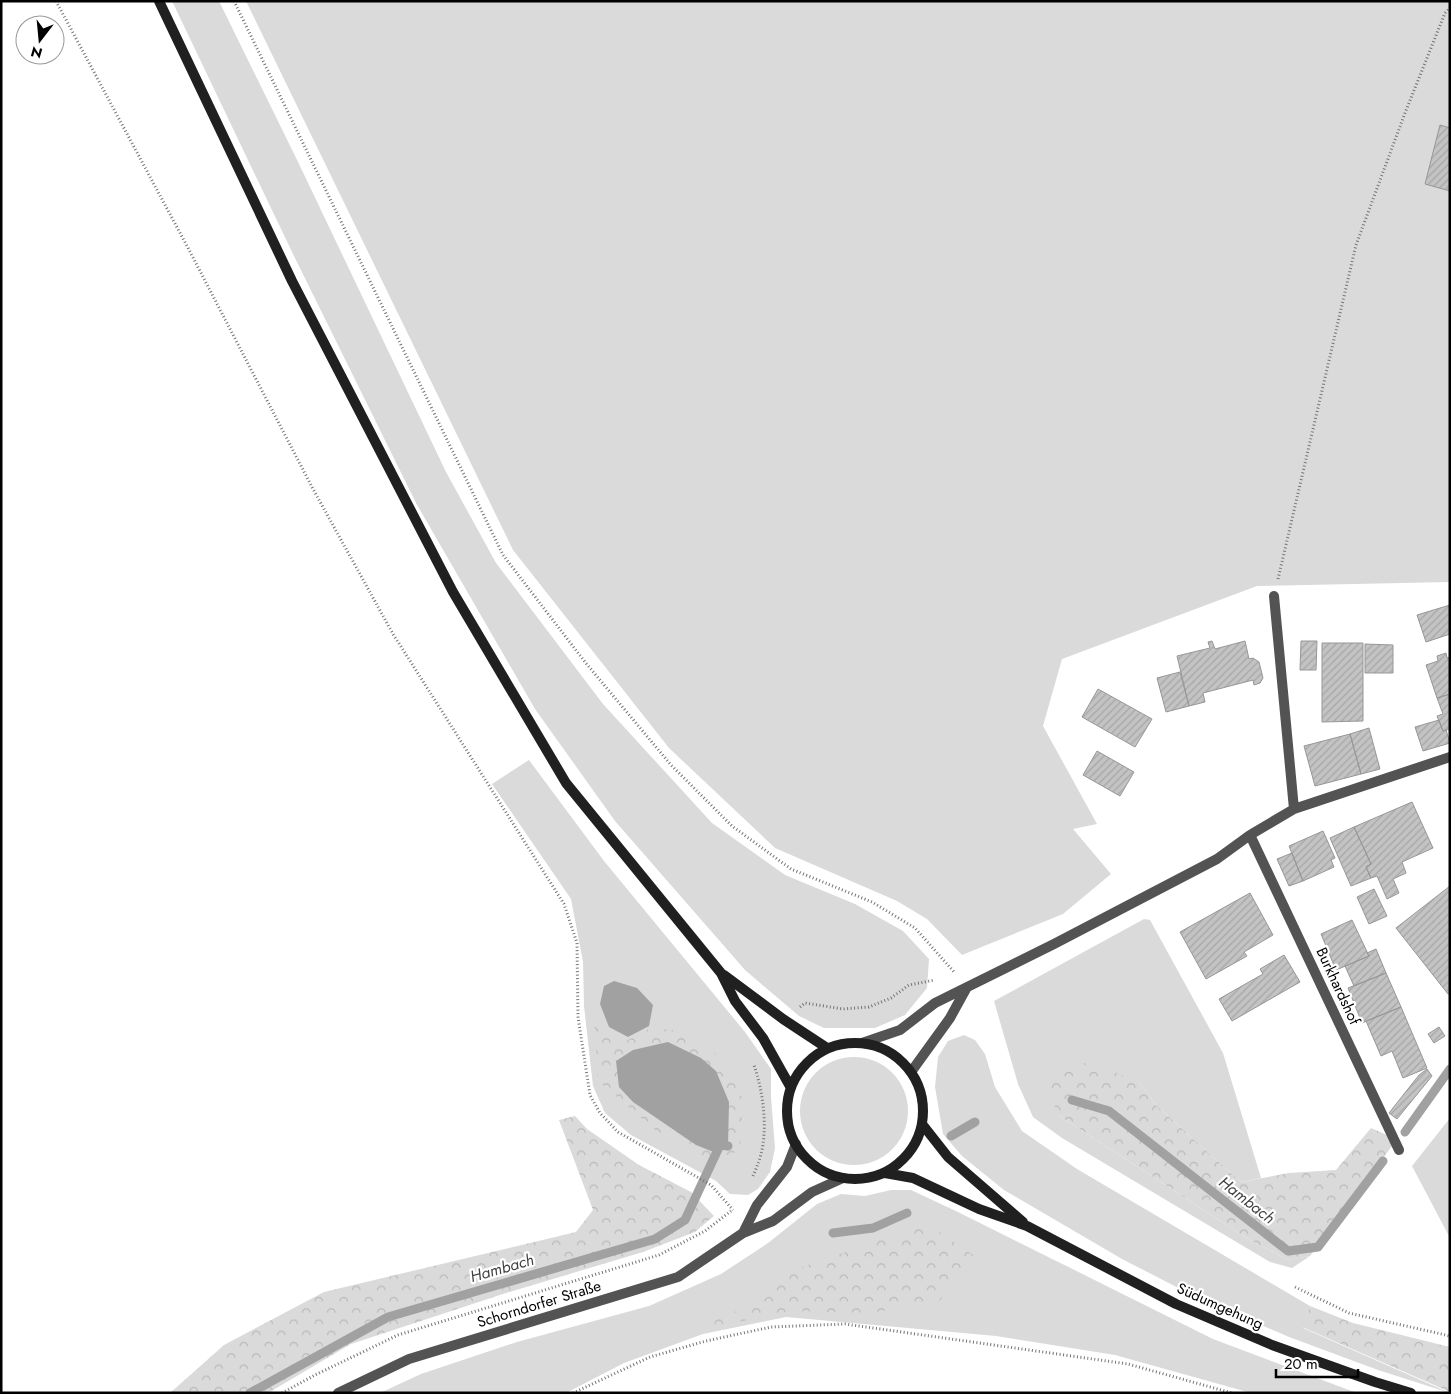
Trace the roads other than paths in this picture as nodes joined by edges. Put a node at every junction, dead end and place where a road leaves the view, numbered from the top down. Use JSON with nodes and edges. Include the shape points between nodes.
{"nodes":[{"id":1,"x":159,"y":1,"type":"edge"},
{"id":2,"x":1274,"y":596,"type":"road end"},
{"id":3,"x":1450,"y":757,"type":"edge"},
{"id":4,"x":1294,"y":809,"type":"junction"},
{"id":5,"x":1250,"y":835,"type":"junction"},
{"id":6,"x":721,"y":973,"type":"junction"},
{"id":7,"x":967,"y":986,"type":"junction"},
{"id":8,"x":862,"y":1043,"type":"junction"},
{"id":9,"x":827,"y":1048,"type":"junction"},
{"id":10,"x":911,"y":1072,"type":"junction"},
{"id":11,"x":792,"y":1088,"type":"junction"},
{"id":12,"x":922,"y":1124,"type":"junction"},
{"id":13,"x":796,"y":1144,"type":"junction"},
{"id":14,"x":1399,"y":1150,"type":"dead end"},
{"id":15,"x":884,"y":1172,"type":"junction"},
{"id":16,"x":843,"y":1178,"type":"junction"},
{"id":17,"x":1027,"y":1226,"type":"junction"},
{"id":18,"x":743,"y":1233,"type":"junction"},
{"id":19,"x":338,"y":1393,"type":"edge"},
{"id":20,"x":1410,"y":1393,"type":"edge"}],
"edges":[{"from":1,"to":6,"type":"main road","via":[[292,281],[453,592],[566,784]]},
{"from":2,"to":4,"type":"street"},
{"from":3,"to":4,"type":"street"},
{"from":4,"to":5,"type":"street"},
{"from":5,"to":7,"type":"street","via":[[1218,859]]},
{"from":5,"to":14,"type":"street","name":"Burkhardshof"},
{"from":6,"to":9,"type":"main road","via":[[783,1020]]},
{"from":6,"to":11,"type":"main road","via":[[735,1001],[763,1038]]},
{"from":7,"to":8,"type":"street","via":[[935,1003],[900,1030]]},
{"from":7,"to":10,"type":"street","via":[[950,1018]]},
{"from":8,"to":9,"type":"main road"},
{"from":8,"to":10,"type":"main road","via":[[881,1048],[898,1058]]},
{"from":9,"to":11,"type":"main road","via":[[808,1061],[797,1074]]},
{"from":10,"to":12,"type":"main road","via":[[920,1088],[924,1106]]},
{"from":11,"to":13,"type":"main road","via":[[787,1109],[789,1127]]},
{"from":12,"to":15,"type":"main road","via":[[915,1144],[902,1161]]},
{"from":12,"to":17,"type":"main road","name":"Südumgehung","via":[[948,1157]]},
{"from":13,"to":16,"type":"main road","via":[[808,1160],[824,1172]]},
{"from":13,"to":18,"type":"street","name":"Schorndorfer Straße","via":[[787,1167],[757,1205]]},
{"from":15,"to":16,"type":"main road","via":[[864,1179]]},
{"from":15,"to":17,"type":"main road","name":"Südumgehung","via":[[913,1178],[979,1209]]},
{"from":16,"to":18,"type":"street","name":"Schorndorfer Straße","via":[[812,1192],[773,1221]]},
{"from":17,"to":20,"type":"main road","name":"Südumgehung","via":[[1176,1304],[1272,1345]]},
{"from":18,"to":19,"type":"street","name":"Schorndorfer Straße","via":[[678,1277],[409,1359]]}]}
